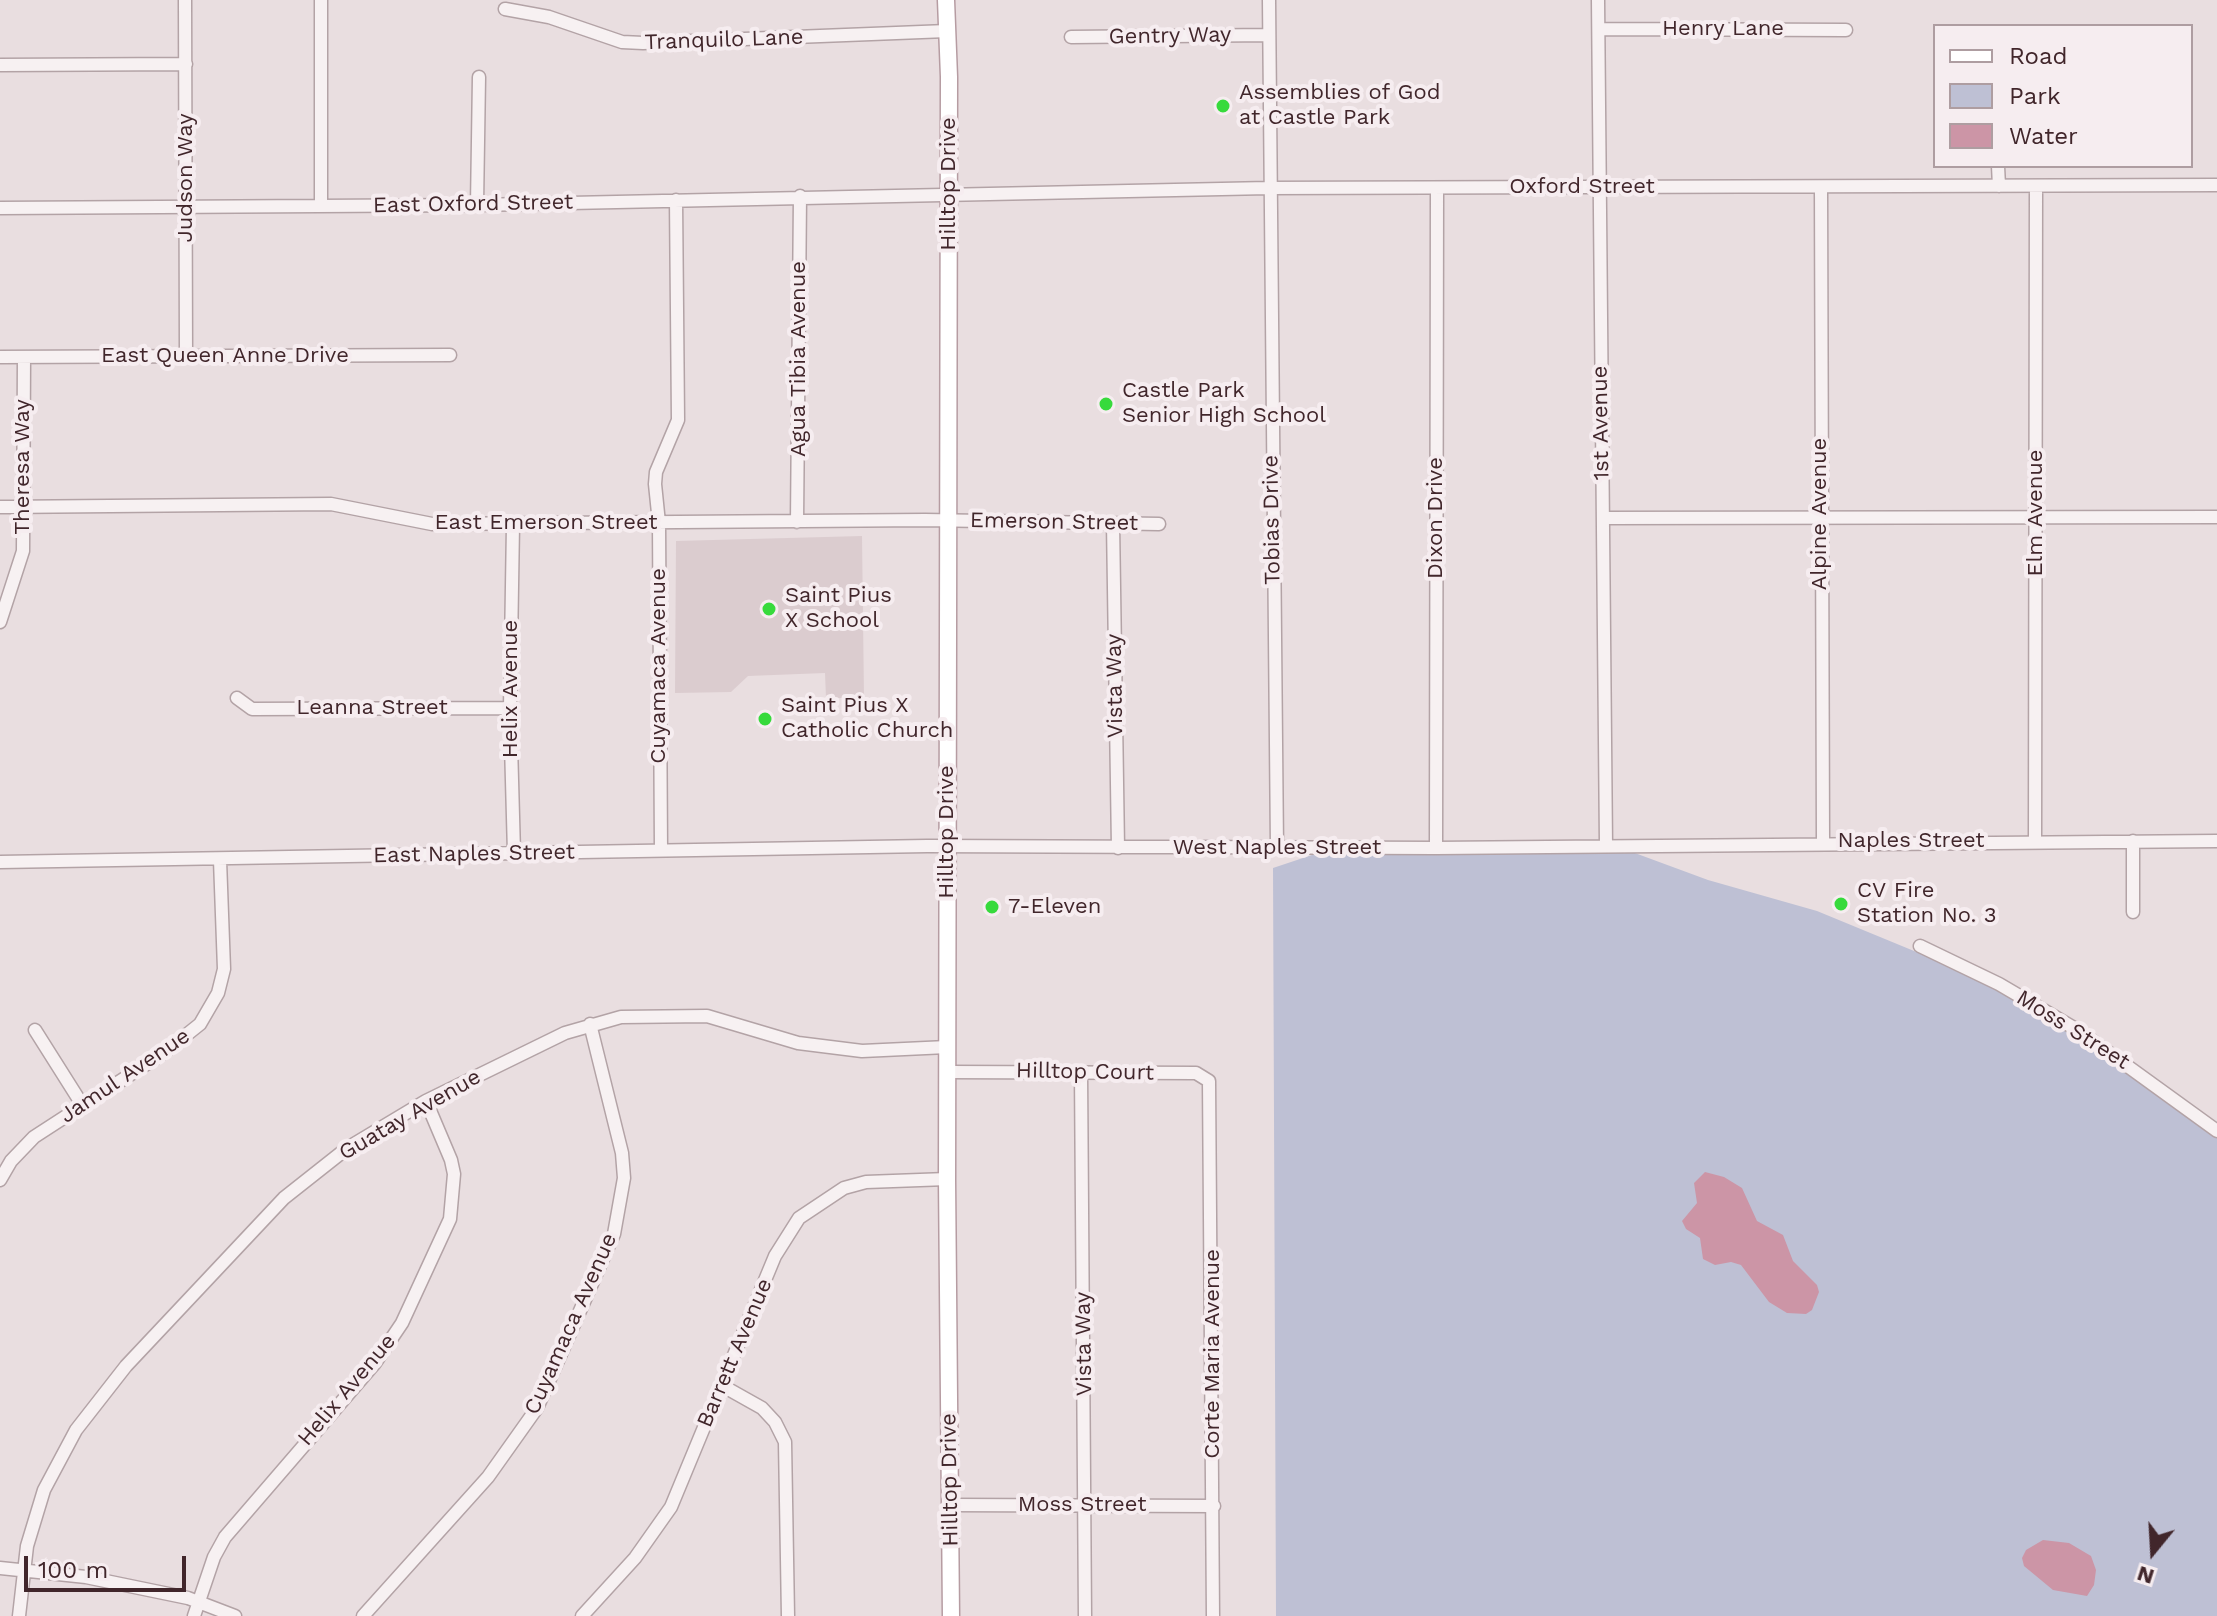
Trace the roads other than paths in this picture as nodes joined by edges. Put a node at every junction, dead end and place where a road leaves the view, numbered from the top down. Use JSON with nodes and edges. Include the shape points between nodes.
{"nodes":[{"id":1,"x":185,"y":0,"type":"edge"},
{"id":2,"x":321,"y":0,"type":"edge"},
{"id":3,"x":946,"y":0,"type":"edge"},
{"id":4,"x":1269,"y":0,"type":"edge"},
{"id":5,"x":1598,"y":0,"type":"edge"},
{"id":6,"x":505,"y":9,"type":"dead end"},
{"id":7,"x":1599,"y":29,"type":"junction"},
{"id":8,"x":1846,"y":30,"type":"dead end"},
{"id":9,"x":947,"y":31,"type":"junction"},
{"id":10,"x":1269,"y":35,"type":"junction"},
{"id":11,"x":1071,"y":37,"type":"dead end"},
{"id":12,"x":186,"y":64,"type":"junction"},
{"id":13,"x":0,"y":65,"type":"edge"},
{"id":14,"x":479,"y":77,"type":"dead end"},
{"id":15,"x":1998,"y":168,"type":"edge"},
{"id":16,"x":2217,"y":185,"type":"edge"},
{"id":17,"x":1999,"y":186,"type":"junction"},
{"id":18,"x":2036,"y":186,"type":"junction"},
{"id":19,"x":1597,"y":187,"type":"junction"},
{"id":20,"x":1821,"y":187,"type":"junction"},
{"id":21,"x":1268,"y":188,"type":"junction"},
{"id":22,"x":1437,"y":188,"type":"junction"},
{"id":23,"x":946,"y":193,"type":"junction"},
{"id":24,"x":800,"y":196,"type":"junction"},
{"id":25,"x":676,"y":200,"type":"junction"},
{"id":26,"x":321,"y":205,"type":"junction"},
{"id":27,"x":477,"y":205,"type":"junction"},
{"id":28,"x":186,"y":207,"type":"junction"},
{"id":29,"x":0,"y":208,"type":"edge"},
{"id":30,"x":450,"y":355,"type":"dead end"},
{"id":31,"x":186,"y":356,"type":"junction"},
{"id":32,"x":0,"y":357,"type":"edge"},
{"id":33,"x":24,"y":357,"type":"junction"},
{"id":34,"x":0,"y":507,"type":"edge"},
{"id":35,"x":24,"y":507,"type":"junction"},
{"id":36,"x":1820,"y":517,"type":"junction"},
{"id":37,"x":2037,"y":517,"type":"junction"},
{"id":38,"x":2217,"y":517,"type":"edge"},
{"id":39,"x":1603,"y":518,"type":"junction"},
{"id":40,"x":949,"y":521,"type":"junction"},
{"id":41,"x":797,"y":522,"type":"junction"},
{"id":42,"x":659,"y":523,"type":"junction"},
{"id":43,"x":1113,"y":523,"type":"junction"},
{"id":44,"x":1159,"y":524,"type":"dead end"},
{"id":45,"x":513,"y":525,"type":"junction"},
{"id":46,"x":0,"y":622,"type":"edge"},
{"id":47,"x":237,"y":698,"type":"dead end"},
{"id":48,"x":510,"y":708,"type":"junction"},
{"id":49,"x":2035,"y":841,"type":"junction"},
{"id":50,"x":2133,"y":841,"type":"junction"},
{"id":51,"x":2217,"y":841,"type":"edge"},
{"id":52,"x":1823,"y":842,"type":"junction"},
{"id":53,"x":1606,"y":845,"type":"junction"},
{"id":54,"x":1277,"y":847,"type":"junction"},
{"id":55,"x":1118,"y":848,"type":"junction"},
{"id":56,"x":1436,"y":848,"type":"junction"},
{"id":57,"x":947,"y":849,"type":"junction"},
{"id":58,"x":661,"y":850,"type":"junction"},
{"id":59,"x":514,"y":853,"type":"junction"},
{"id":60,"x":220,"y":860,"type":"junction"},
{"id":61,"x":0,"y":862,"type":"edge"},
{"id":62,"x":2133,"y":912,"type":"dead end"},
{"id":63,"x":1920,"y":946,"type":"dead end"},
{"id":64,"x":590,"y":1024,"type":"junction"},
{"id":65,"x":35,"y":1030,"type":"dead end"},
{"id":66,"x":947,"y":1047,"type":"junction"},
{"id":67,"x":949,"y":1072,"type":"junction"},
{"id":68,"x":1081,"y":1072,"type":"junction"},
{"id":69,"x":1210,"y":1091,"type":"joint"},
{"id":70,"x":426,"y":1101,"type":"junction"},
{"id":71,"x":83,"y":1106,"type":"junction"},
{"id":72,"x":2217,"y":1131,"type":"edge"},
{"id":73,"x":947,"y":1179,"type":"junction"},
{"id":74,"x":0,"y":1180,"type":"edge"},
{"id":75,"x":721,"y":1385,"type":"junction"},
{"id":76,"x":1085,"y":1504,"type":"junction"},
{"id":77,"x":950,"y":1505,"type":"junction"},
{"id":78,"x":1214,"y":1506,"type":"junction"},
{"id":79,"x":0,"y":1568,"type":"edge"},
{"id":80,"x":22,"y":1570,"type":"junction"},
{"id":81,"x":199,"y":1602,"type":"junction"},
{"id":82,"x":19,"y":1616,"type":"edge"},
{"id":83,"x":194,"y":1616,"type":"edge"},
{"id":84,"x":235,"y":1616,"type":"edge"},
{"id":85,"x":363,"y":1616,"type":"edge"},
{"id":86,"x":582,"y":1616,"type":"edge"},
{"id":87,"x":788,"y":1616,"type":"edge"},
{"id":88,"x":951,"y":1616,"type":"edge"},
{"id":89,"x":1085,"y":1616,"type":"edge"},
{"id":90,"x":1213,"y":1616,"type":"edge"}],
"edges":[{"from":1,"to":12,"type":"street","name":"Judson Way"},
{"from":2,"to":26,"type":"street"},
{"from":3,"to":9,"type":"main road","name":"Hilltop Drive"},
{"from":4,"to":10,"type":"street","name":"Tobias Drive"},
{"from":5,"to":7,"type":"street","name":"1st Avenue"},
{"from":6,"to":9,"type":"street","name":"Tranquilo Lane","via":[[549,17],[622,42]]},
{"from":7,"to":8,"type":"street","name":"Henry Lane"},
{"from":7,"to":19,"type":"street","name":"1st Avenue"},
{"from":9,"to":23,"type":"main road","name":"Hilltop Drive"},
{"from":10,"to":11,"type":"street","name":"Gentry Way"},
{"from":10,"to":21,"type":"street","name":"Tobias Drive"},
{"from":12,"to":13,"type":"street"},
{"from":12,"to":28,"type":"street","name":"Judson Way"},
{"from":14,"to":27,"type":"street"},
{"from":15,"to":17,"type":"street"},
{"from":16,"to":18,"type":"street","name":"Oxford Street"},
{"from":17,"to":18,"type":"street","name":"Oxford Street"},
{"from":17,"to":20,"type":"street","name":"Oxford Street"},
{"from":18,"to":37,"type":"street","name":"Elm Avenue"},
{"from":19,"to":20,"type":"street","name":"Oxford Street"},
{"from":19,"to":22,"type":"street","name":"Oxford Street"},
{"from":19,"to":39,"type":"street","name":"1st Avenue"},
{"from":20,"to":36,"type":"street","name":"Alpine Avenue"},
{"from":21,"to":22,"type":"street","name":"Oxford Street"},
{"from":21,"to":23,"type":"street","name":"Oxford Street"},
{"from":21,"to":54,"type":"street","name":"Tobias Drive"},
{"from":22,"to":56,"type":"street","name":"Dixon Drive"},
{"from":23,"to":24,"type":"street","name":"East Oxford Street"},
{"from":23,"to":40,"type":"main road","name":"Hilltop Drive"},
{"from":24,"to":25,"type":"street","name":"East Oxford Street"},
{"from":24,"to":41,"type":"street","name":"Agua Tibia Avenue"},
{"from":25,"to":27,"type":"street","name":"East Oxford Street"},
{"from":25,"to":42,"type":"street","name":"Cuyamaca Avenue","via":[[678,420],[656,472]]},
{"from":26,"to":27,"type":"street","name":"East Oxford Street"},
{"from":26,"to":28,"type":"street","name":"East Oxford Street"},
{"from":28,"to":29,"type":"street","name":"East Oxford Street"},
{"from":28,"to":31,"type":"street","name":"Judson Way"},
{"from":30,"to":31,"type":"street","name":"East Queen Anne Drive"},
{"from":31,"to":33,"type":"street","name":"East Queen Anne Drive"},
{"from":32,"to":33,"type":"street","name":"East Queen Anne Drive"},
{"from":33,"to":35,"type":"street","name":"Theresa Way"},
{"from":34,"to":35,"type":"street","name":"East Emerson Street"},
{"from":35,"to":45,"type":"street","name":"East Emerson Street","via":[[331,504],[432,524]]},
{"from":35,"to":46,"type":"street","name":"Theresa Way","via":[[23,551]]},
{"from":36,"to":37,"type":"street"},
{"from":36,"to":39,"type":"street"},
{"from":36,"to":52,"type":"street","name":"Alpine Avenue"},
{"from":37,"to":38,"type":"street"},
{"from":37,"to":49,"type":"street","name":"Elm Avenue"},
{"from":39,"to":53,"type":"street","name":"1st Avenue"},
{"from":40,"to":41,"type":"street","name":"East Emerson Street"},
{"from":40,"to":43,"type":"street","name":"Emerson Street"},
{"from":40,"to":57,"type":"main road","name":"Hilltop Drive"},
{"from":41,"to":42,"type":"street","name":"East Emerson Street"},
{"from":42,"to":45,"type":"street","name":"East Emerson Street"},
{"from":42,"to":58,"type":"street","name":"Cuyamaca Avenue"},
{"from":43,"to":44,"type":"street","name":"Emerson Street"},
{"from":43,"to":55,"type":"street","name":"Vista Way"},
{"from":45,"to":48,"type":"street","name":"Helix Avenue"},
{"from":47,"to":48,"type":"street","name":"Leanna Street","via":[[252,709]]},
{"from":48,"to":59,"type":"street","name":"Helix Avenue"},
{"from":49,"to":50,"type":"street","name":"Naples Street"},
{"from":49,"to":52,"type":"street","name":"Naples Street"},
{"from":50,"to":51,"type":"street","name":"Naples Street"},
{"from":50,"to":62,"type":"street"},
{"from":52,"to":53,"type":"street","name":"Naples Street"},
{"from":53,"to":56,"type":"street","name":"West Naples Street"},
{"from":54,"to":55,"type":"street","name":"West Naples Street"},
{"from":54,"to":56,"type":"street","name":"West Naples Street"},
{"from":55,"to":57,"type":"street","name":"West Naples Street"},
{"from":57,"to":58,"type":"street","name":"East Naples Street"},
{"from":57,"to":66,"type":"main road","name":"Hilltop Drive"},
{"from":58,"to":59,"type":"street","name":"East Naples Street"},
{"from":59,"to":60,"type":"street","name":"East Naples Street"},
{"from":60,"to":61,"type":"street","name":"East Naples Street"},
{"from":60,"to":71,"type":"street","name":"Jamul Avenue","via":[[224,969],[210,1009],[195,1030]]},
{"from":63,"to":72,"type":"street","name":"Moss Street","via":[[2079,1031]]},
{"from":64,"to":66,"type":"street","name":"Guatay Avenue","via":[[679,1014],[707,1016],[812,1045],[862,1051]]},
{"from":64,"to":70,"type":"street","name":"Guatay Avenue"},
{"from":64,"to":85,"type":"street","name":"Cuyamaca Avenue","via":[[622,1153],[624,1178],[614,1234],[537,1408],[488,1477]]},
{"from":65,"to":71,"type":"street"},
{"from":66,"to":67,"type":"main road","name":"Hilltop Drive"},
{"from":67,"to":68,"type":"street","name":"Hilltop Court"},
{"from":67,"to":73,"type":"main road","name":"Hilltop Drive"},
{"from":68,"to":69,"type":"street","name":"Hilltop Court","via":[[1196,1073],[1209,1081]]},
{"from":68,"to":76,"type":"street","name":"Vista Way"},
{"from":69,"to":78,"type":"street","name":"Corte Maria Avenue"},
{"from":70,"to":80,"type":"street","name":"Guatay Avenue","via":[[346,1149],[284,1198],[126,1366],[58,1460]]},
{"from":70,"to":81,"type":"street","name":"Helix Avenue","via":[[454,1174],[450,1219],[402,1323],[375,1363],[225,1537]]},
{"from":71,"to":74,"type":"street","name":"Jamul Avenue","via":[[34,1137]]},
{"from":73,"to":75,"type":"street","name":"Barrett Avenue","via":[[866,1182],[844,1188],[799,1218],[775,1256]]},
{"from":73,"to":77,"type":"main road","name":"Hilltop Drive"},
{"from":75,"to":86,"type":"street","name":"Barrett Avenue","via":[[666,1515]]},
{"from":75,"to":87,"type":"street","via":[[762,1408],[785,1442]]},
{"from":76,"to":77,"type":"street","name":"Moss Street"},
{"from":76,"to":78,"type":"street","name":"Moss Street"},
{"from":76,"to":89,"type":"street","name":"Vista Way"},
{"from":77,"to":88,"type":"main road","name":"Hilltop Drive"},
{"from":78,"to":90,"type":"street","name":"Corte Maria Avenue"},
{"from":79,"to":80,"type":"street"},
{"from":80,"to":81,"type":"street","via":[[86,1577]]},
{"from":80,"to":82,"type":"street","name":"Guatay Avenue"},
{"from":81,"to":83,"type":"street","name":"Helix Avenue"},
{"from":81,"to":84,"type":"street"}]}
